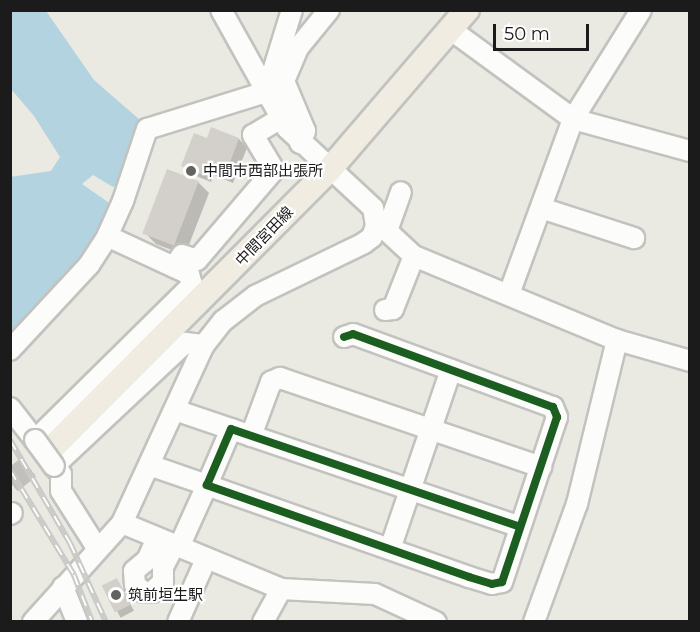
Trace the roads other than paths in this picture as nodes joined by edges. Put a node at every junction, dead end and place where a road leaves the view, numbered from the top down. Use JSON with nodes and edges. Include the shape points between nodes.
{"nodes":[{"id":1,"x":221,"y":10,"type":"edge"},
{"id":2,"x":292,"y":10,"type":"edge"},
{"id":3,"x":329,"y":10,"type":"edge"},
{"id":4,"x":467,"y":10,"type":"edge"},
{"id":5,"x":641,"y":10,"type":"edge"},
{"id":6,"x":450,"y":29,"type":"junction"},
{"id":7,"x":266,"y":92,"type":"junction"},
{"id":8,"x":281,"y":118,"type":"junction"},
{"id":9,"x":573,"y":119,"type":"junction"},
{"id":10,"x":300,"y":143,"type":"junction"},
{"id":11,"x":690,"y":151,"type":"edge"},
{"id":12,"x":330,"y":169,"type":"junction"},
{"id":13,"x":401,"y":192,"type":"dead end"},
{"id":14,"x":541,"y":208,"type":"junction"},
{"id":15,"x":382,"y":228,"type":"junction"},
{"id":16,"x":107,"y":236,"type":"junction"},
{"id":17,"x":634,"y":238,"type":"dead end"},
{"id":18,"x":414,"y":256,"type":"junction"},
{"id":19,"x":174,"y":267,"type":"junction"},
{"id":20,"x":509,"y":294,"type":"junction"},
{"id":21,"x":385,"y":310,"type":"dead end"},
{"id":22,"x":344,"y":337,"type":"dead end"},
{"id":23,"x":617,"y":340,"type":"junction"},
{"id":24,"x":204,"y":345,"type":"junction"},
{"id":25,"x":10,"y":350,"type":"edge"},
{"id":26,"x":690,"y":361,"type":"edge"},
{"id":27,"x":451,"y":370,"type":"junction"},
{"id":28,"x":10,"y":408,"type":"edge"},
{"id":29,"x":175,"y":410,"type":"junction"},
{"id":30,"x":231,"y":429,"type":"junction"},
{"id":31,"x":430,"y":429,"type":"junction"},
{"id":32,"x":251,"y":436,"type":"junction"},
{"id":33,"x":46,"y":452,"type":"junction"},
{"id":34,"x":148,"y":465,"type":"junction"},
{"id":35,"x":541,"y":467,"type":"junction"},
{"id":36,"x":207,"y":485,"type":"junction"},
{"id":37,"x":410,"y":489,"type":"junction"},
{"id":38,"x":122,"y":523,"type":"junction"},
{"id":39,"x":520,"y":527,"type":"junction"},
{"id":40,"x":170,"y":544,"type":"junction"},
{"id":41,"x":98,"y":548,"type":"junction"},
{"id":42,"x":390,"y":549,"type":"junction"},
{"id":43,"x":206,"y":559,"type":"junction"},
{"id":44,"x":63,"y":587,"type":"junction"},
{"id":45,"x":281,"y":589,"type":"junction"},
{"id":46,"x":33,"y":621,"type":"edge"},
{"id":47,"x":77,"y":621,"type":"edge"},
{"id":48,"x":178,"y":621,"type":"edge"},
{"id":49,"x":263,"y":621,"type":"edge"},
{"id":50,"x":436,"y":621,"type":"edge"},
{"id":51,"x":534,"y":621,"type":"edge"}],
"edges":[{"from":1,"to":7,"type":"street"},
{"from":2,"to":7,"type":"street"},
{"from":3,"to":10,"type":"street","via":[[293,56],[284,81],[305,131]]},
{"from":4,"to":6,"type":"main road","name":"中間宮田線"},
{"from":5,"to":9,"type":"street"},
{"from":6,"to":9,"type":"street"},
{"from":6,"to":12,"type":"main road","name":"中間宮田線"},
{"from":7,"to":8,"type":"street"},
{"from":7,"to":16,"type":"street","via":[[147,129]]},
{"from":8,"to":10,"type":"street"},
{"from":8,"to":19,"type":"street","via":[[253,135],[274,170],[197,260],[182,255]]},
{"from":9,"to":11,"type":"street"},
{"from":9,"to":14,"type":"street"},
{"from":10,"to":12,"type":"street"},
{"from":12,"to":15,"type":"street","via":[[372,208]]},
{"from":12,"to":33,"type":"main road","name":"中間宮田線"},
{"from":13,"to":15,"type":"street"},
{"from":14,"to":17,"type":"street"},
{"from":14,"to":20,"type":"street"},
{"from":15,"to":18,"type":"street"},
{"from":15,"to":24,"type":"street","via":[[364,243],[255,296],[224,321]]},
{"from":16,"to":19,"type":"street"},
{"from":16,"to":25,"type":"street","via":[[89,265]]},
{"from":18,"to":20,"type":"street"},
{"from":18,"to":21,"type":"street","via":[[393,309]]},
{"from":19,"to":33,"type":"street","via":[[189,274],[192,285],[186,294]]},
{"from":20,"to":23,"type":"street"},
{"from":22,"to":27,"type":"street","via":[[353,334]]},
{"from":23,"to":26,"type":"street"},
{"from":23,"to":51,"type":"street","via":[[577,504]]},
{"from":24,"to":29,"type":"street"},
{"from":24,"to":33,"type":"street","via":[[185,343]]},
{"from":27,"to":31,"type":"street"},
{"from":27,"to":35,"type":"street","via":[[553,407],[557,417]]},
{"from":28,"to":33,"type":"street"},
{"from":29,"to":30,"type":"street"},
{"from":29,"to":34,"type":"street"},
{"from":30,"to":32,"type":"street"},
{"from":30,"to":36,"type":"street"},
{"from":31,"to":32,"type":"street","via":[[280,378],[271,382]]},
{"from":31,"to":35,"type":"street"},
{"from":31,"to":37,"type":"street"},
{"from":32,"to":37,"type":"street"},
{"from":33,"to":41,"type":"street","via":[[61,474],[61,491]]},
{"from":34,"to":36,"type":"street"},
{"from":34,"to":38,"type":"street"},
{"from":35,"to":39,"type":"street"},
{"from":36,"to":40,"type":"street"},
{"from":36,"to":42,"type":"street"},
{"from":37,"to":39,"type":"street"},
{"from":37,"to":42,"type":"street"},
{"from":38,"to":40,"type":"street"},
{"from":38,"to":41,"type":"street"},
{"from":39,"to":42,"type":"street","via":[[502,582],[492,584]]},
{"from":40,"to":43,"type":"street"},
{"from":41,"to":44,"type":"street"},
{"from":43,"to":45,"type":"street"},
{"from":43,"to":48,"type":"street"},
{"from":44,"to":46,"type":"street"},
{"from":44,"to":47,"type":"street"},
{"from":45,"to":49,"type":"street"},
{"from":45,"to":50,"type":"street","via":[[375,594]]}]}
